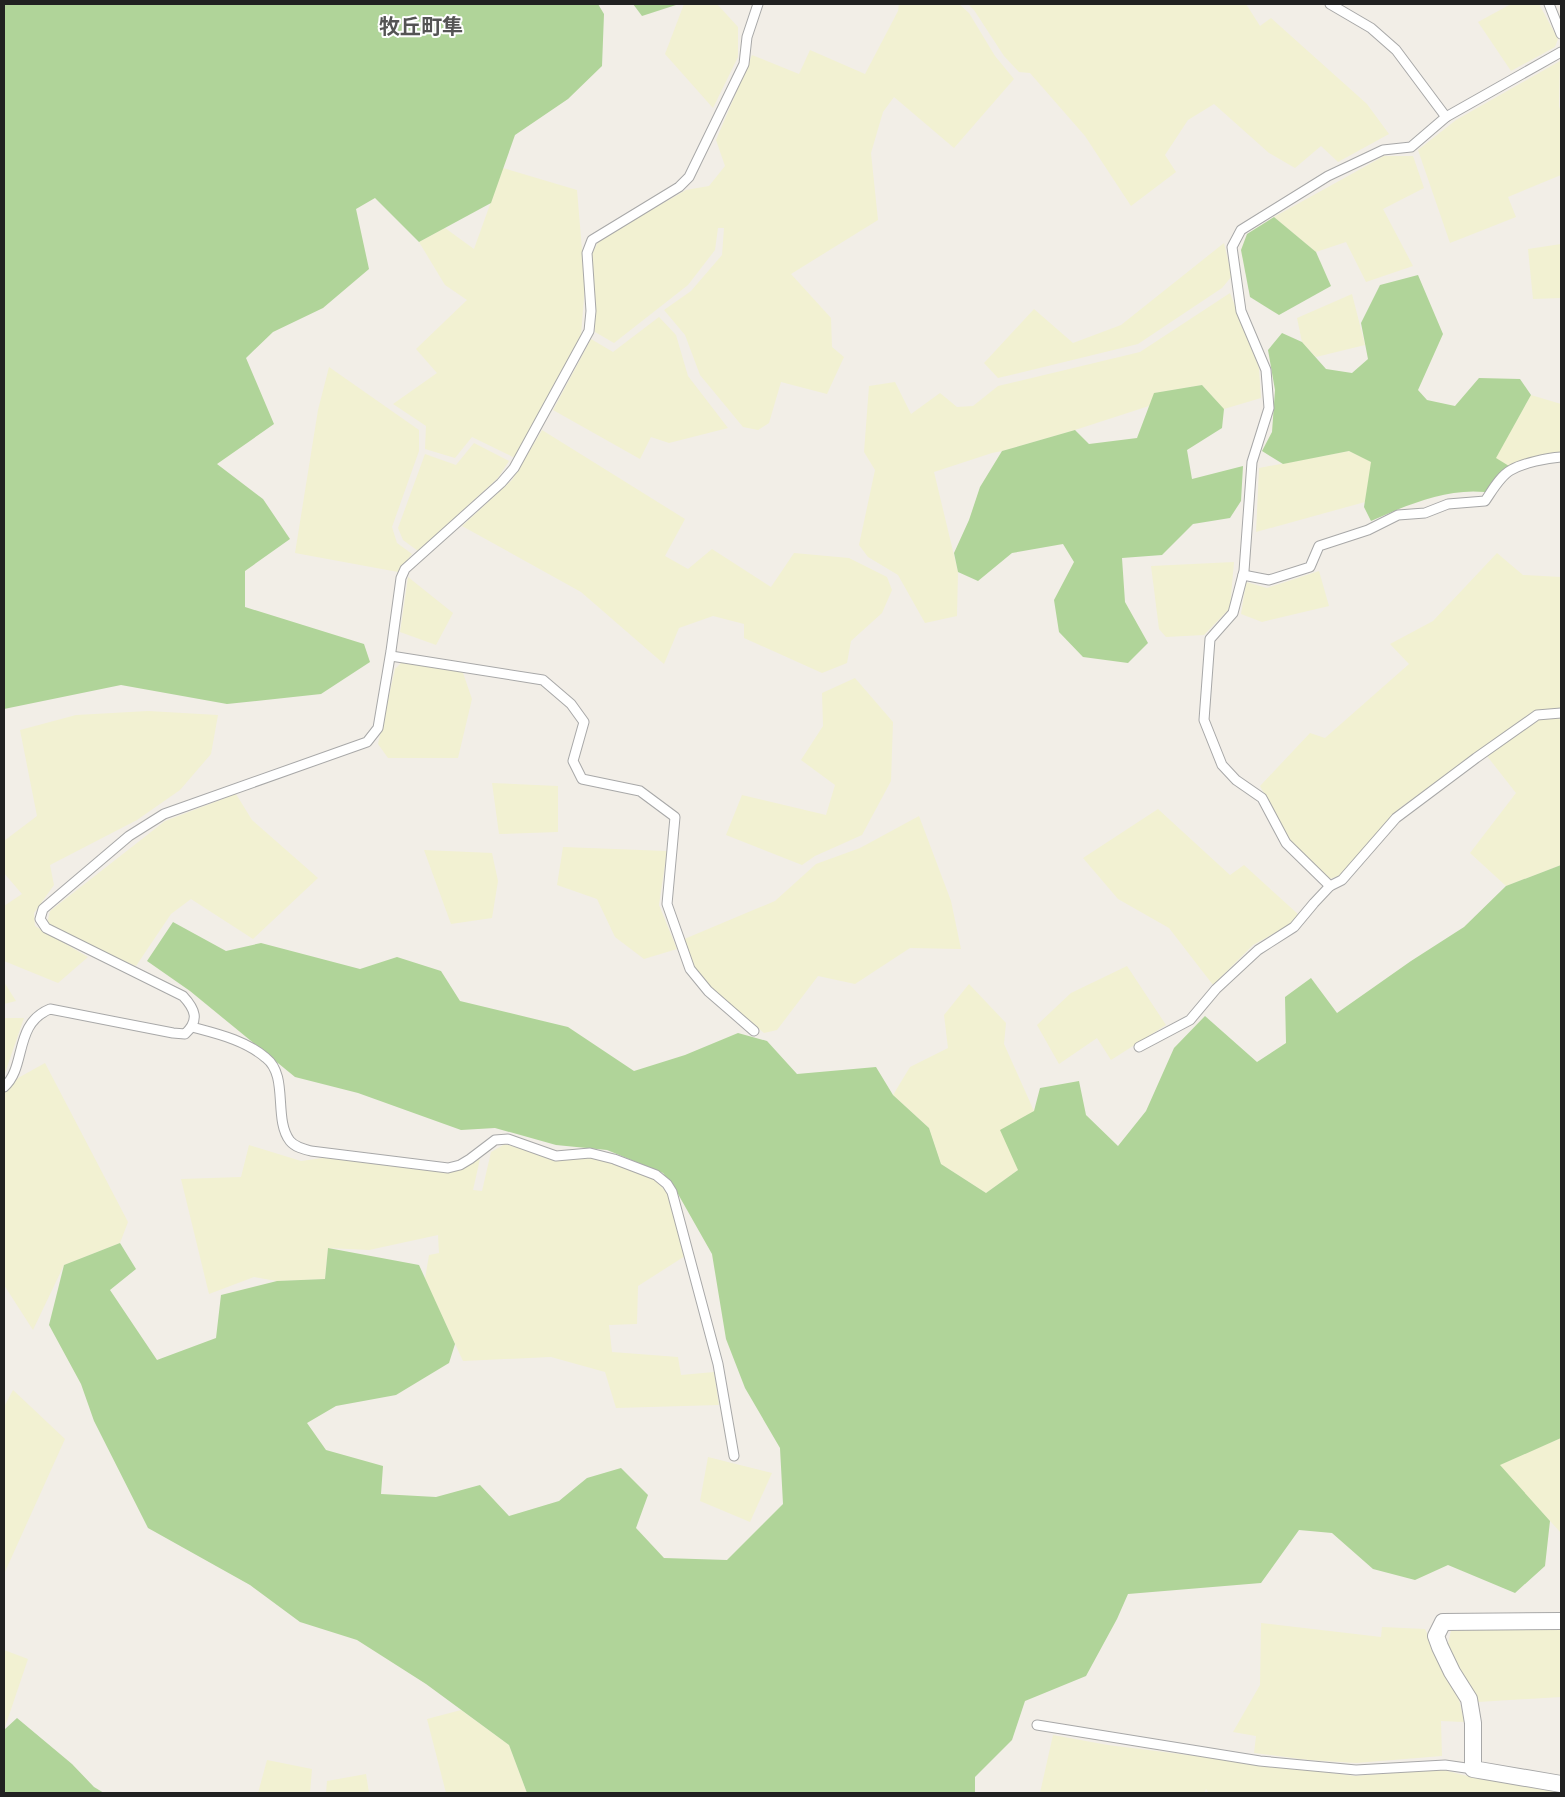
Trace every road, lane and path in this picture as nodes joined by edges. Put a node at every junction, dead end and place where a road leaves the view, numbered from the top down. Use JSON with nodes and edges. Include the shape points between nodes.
{"nodes":[{"id":1,"x":758,"y":4,"type":"edge"},
{"id":2,"x":1330,"y":4,"type":"edge"},
{"id":3,"x":1549,"y":4,"type":"edge"},
{"id":4,"x":1561,"y":34,"type":"edge"},
{"id":5,"x":1561,"y":52,"type":"edge"},
{"id":6,"x":1446,"y":117,"type":"junction"},
{"id":7,"x":1561,"y":457,"type":"edge"},
{"id":8,"x":1243,"y":575,"type":"junction"},
{"id":9,"x":391,"y":656,"type":"junction"},
{"id":10,"x":1561,"y":713,"type":"edge"},
{"id":11,"x":1330,"y":886,"type":"junction"},
{"id":12,"x":192,"y":1027,"type":"junction"},
{"id":13,"x":754,"y":1031,"type":"dead end"},
{"id":14,"x":1139,"y":1047,"type":"dead end"},
{"id":15,"x":4,"y":1086,"type":"edge"},
{"id":16,"x":734,"y":1456,"type":"dead end"},
{"id":17,"x":1561,"y":1621,"type":"edge"},
{"id":18,"x":1037,"y":1725,"type":"dead end"},
{"id":19,"x":1473,"y":1769,"type":"junction"},
{"id":20,"x":1561,"y":1784,"type":"edge"}],
"edges":[{"from":1,"to":9,"type":"lane","via":[[747,37],[744,64],[689,177],[679,187],[592,240],[588,253],[591,311],[588,331],[514,468],[405,569],[401,578]]},
{"from":2,"to":6,"type":"lane","via":[[1371,28],[1396,50]]},
{"from":3,"to":4,"type":"lane"},
{"from":5,"to":6,"type":"lane"},
{"from":6,"to":8,"type":"lane","via":[[1411,147],[1383,150],[1328,176],[1241,230],[1232,247],[1241,311],[1266,370],[1269,408],[1252,462]]},
{"from":7,"to":8,"type":"lane","via":[[1511,470],[1485,500],[1448,504],[1425,513],[1398,515],[1368,530],[1319,546],[1310,567],[1269,580]]},
{"from":8,"to":11,"type":"lane","via":[[1233,613],[1210,640],[1204,720],[1222,765],[1236,780],[1262,798],[1286,843]]},
{"from":9,"to":12,"type":"lane","via":[[378,728],[367,742],[164,814],[130,836],[43,909],[40,919],[46,928],[183,996],[192,1006],[195,1017]]},
{"from":9,"to":13,"type":"lane","via":[[543,680],[572,704],[584,722],[573,761],[582,779],[640,791],[675,817],[667,904],[690,969],[708,990]]},
{"from":10,"to":11,"type":"lane","via":[[1537,715],[1476,758],[1396,818],[1342,880]]},
{"from":11,"to":14,"type":"lane","via":[[1294,927],[1258,950],[1216,988],[1190,1020]]},
{"from":12,"to":15,"type":"lane","via":[[185,1034],[173,1033],[50,1009],[40,1013],[30,1024],[10,1081]]},
{"from":12,"to":16,"type":"lane","via":[[234,1038],[267,1058],[278,1080],[284,1129],[297,1147],[448,1168],[460,1165],[495,1140],[508,1139],[556,1156],[590,1153],[656,1175],[672,1192],[718,1364]]},
{"from":17,"to":19,"type":"street","via":[[1443,1622],[1436,1636],[1438,1642],[1469,1699],[1473,1723]]},
{"from":18,"to":19,"type":"lane","via":[[1269,1762],[1356,1770],[1445,1765]]},
{"from":19,"to":20,"type":"street"}]}
